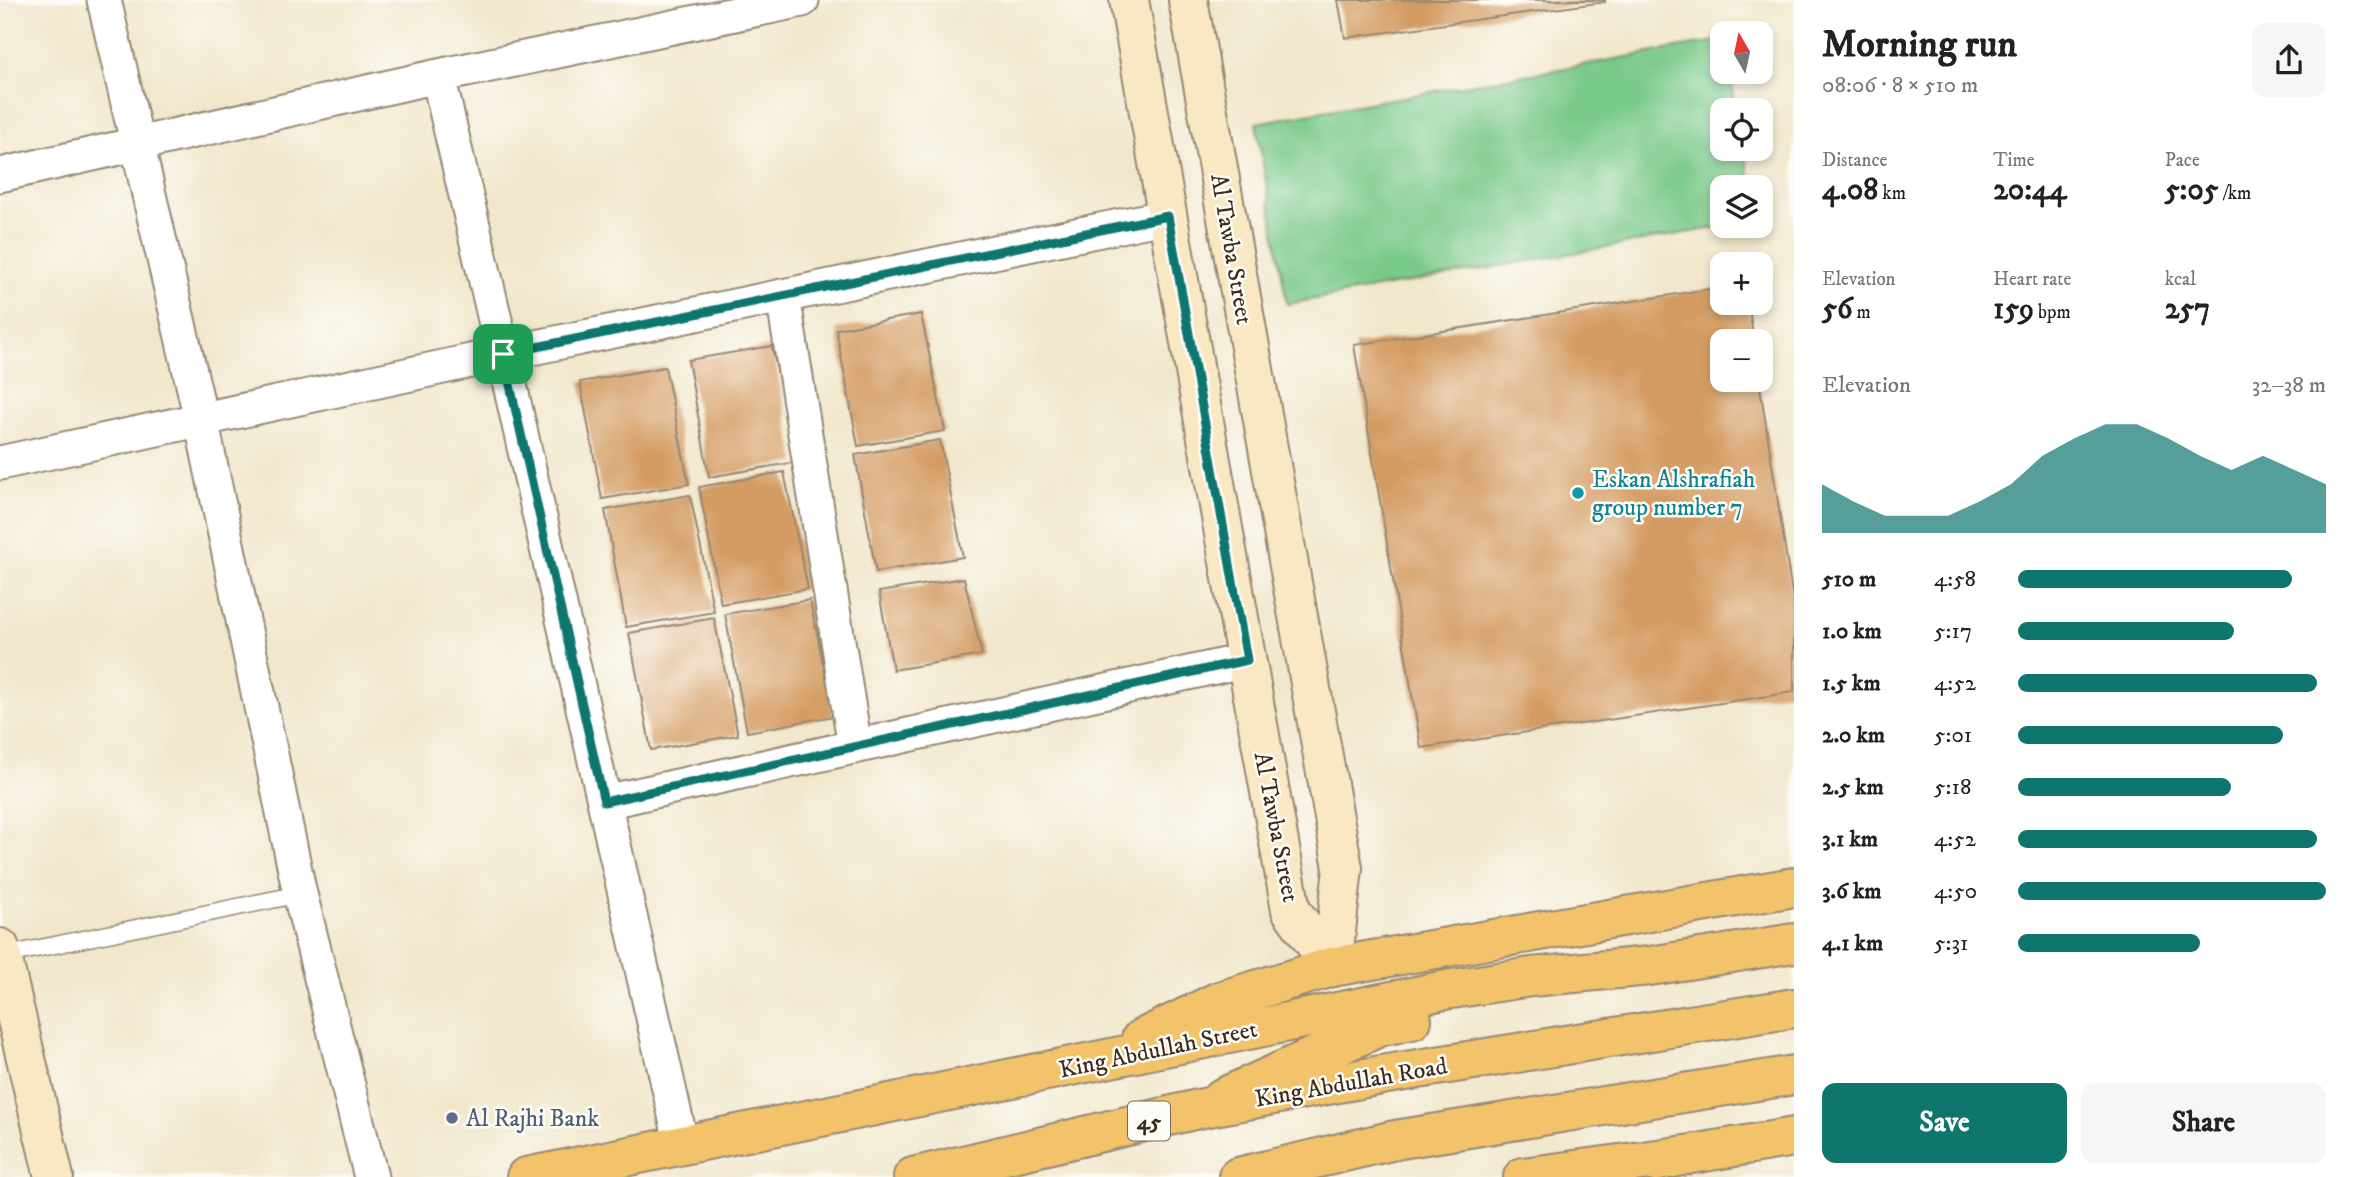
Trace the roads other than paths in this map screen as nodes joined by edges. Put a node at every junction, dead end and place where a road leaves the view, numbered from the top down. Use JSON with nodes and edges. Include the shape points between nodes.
{"nodes":[{"id":1,"x":104,"y":0,"type":"edge"},
{"id":2,"x":802,"y":0,"type":"edge"},
{"id":3,"x":1129,"y":0,"type":"edge"},
{"id":4,"x":1188,"y":0,"type":"edge"},
{"id":5,"x":438,"y":76,"type":"junction"},
{"id":6,"x":137,"y":144,"type":"junction"},
{"id":7,"x":0,"y":175,"type":"edge"},
{"id":8,"x":1168,"y":216,"type":"junction"},
{"id":9,"x":783,"y":296,"type":"junction"},
{"id":10,"x":503,"y":354,"type":"junction"},
{"id":11,"x":201,"y":419,"type":"junction"},
{"id":12,"x":0,"y":463,"type":"edge"},
{"id":13,"x":1247,"y":660,"type":"junction"},
{"id":14,"x":855,"y":747,"type":"junction"},
{"id":15,"x":604,"y":802,"type":"junction"},
{"id":16,"x":1794,"y":887,"type":"edge"},
{"id":17,"x":300,"y":894,"type":"junction"},
{"id":18,"x":1794,"y":943,"type":"edge"},
{"id":19,"x":1,"y":953,"type":"edge"},
{"id":20,"x":1650,"y":966,"type":"junction"},
{"id":21,"x":1332,"y":967,"type":"junction"},
{"id":22,"x":1794,"y":1008,"type":"edge"},
{"id":23,"x":1093,"y":1063,"type":"junction"},
{"id":24,"x":1794,"y":1075,"type":"edge"},
{"id":25,"x":1198,"y":1109,"type":"junction"},
{"id":26,"x":1794,"y":1137,"type":"edge"},
{"id":27,"x":682,"y":1146,"type":"junction"},
{"id":28,"x":1686,"y":1155,"type":"junction"},
{"id":29,"x":54,"y":1177,"type":"edge"},
{"id":30,"x":371,"y":1177,"type":"edge"},
{"id":31,"x":526,"y":1177,"type":"edge"},
{"id":32,"x":913,"y":1177,"type":"edge"},
{"id":33,"x":1238,"y":1177,"type":"edge"},
{"id":34,"x":1523,"y":1177,"type":"edge"},
{"id":35,"x":1598,"y":1177,"type":"edge"}],
"edges":[{"from":1,"to":6,"type":"street"},
{"from":2,"to":5,"type":"street"},
{"from":3,"to":8,"type":"main road","name":"Al Tawba Street"},
{"from":4,"to":21,"type":"main road","name":"Al Tawba Street","via":[[1343,868]]},
{"from":5,"to":6,"type":"street"},
{"from":5,"to":10,"type":"street"},
{"from":6,"to":7,"type":"street"},
{"from":6,"to":11,"type":"street"},
{"from":8,"to":9,"type":"street"},
{"from":8,"to":13,"type":"main road","name":"Al Tawba Street"},
{"from":9,"to":10,"type":"street"},
{"from":9,"to":14,"type":"street"},
{"from":10,"to":11,"type":"street"},
{"from":10,"to":15,"type":"street"},
{"from":11,"to":12,"type":"street"},
{"from":11,"to":17,"type":"street"},
{"from":13,"to":14,"type":"street"},
{"from":13,"to":21,"type":"main road","name":"Al Tawba Street","via":[[1291,910]]},
{"from":14,"to":15,"type":"street"},
{"from":15,"to":27,"type":"street"},
{"from":16,"to":21,"type":"main road"},
{"from":17,"to":19,"type":"lane"},
{"from":17,"to":30,"type":"street"},
{"from":18,"to":20,"type":"main road","name":"King Abdullah Street"},
{"from":19,"to":29,"type":"main road"},
{"from":20,"to":23,"type":"main road","name":"King Abdullah Street","via":[[1445,990]]},
{"from":20,"to":25,"type":"main road","via":[[1379,1027]]},
{"from":21,"to":23,"type":"main road","via":[[1219,1001]]},
{"from":22,"to":25,"type":"main road","name":"King Abdullah Road","number":"45"},
{"from":23,"to":27,"type":"main road","name":"King Abdullah Street"},
{"from":24,"to":33,"type":"main road","via":[[1395,1140]]},
{"from":25,"to":32,"type":"main road","name":"King Abdullah Road","number":"45"},
{"from":26,"to":28,"type":"main road"},
{"from":27,"to":31,"type":"main road","name":"King Abdullah Street"},
{"from":28,"to":34,"type":"main road"},
{"from":28,"to":35,"type":"main road"}]}
